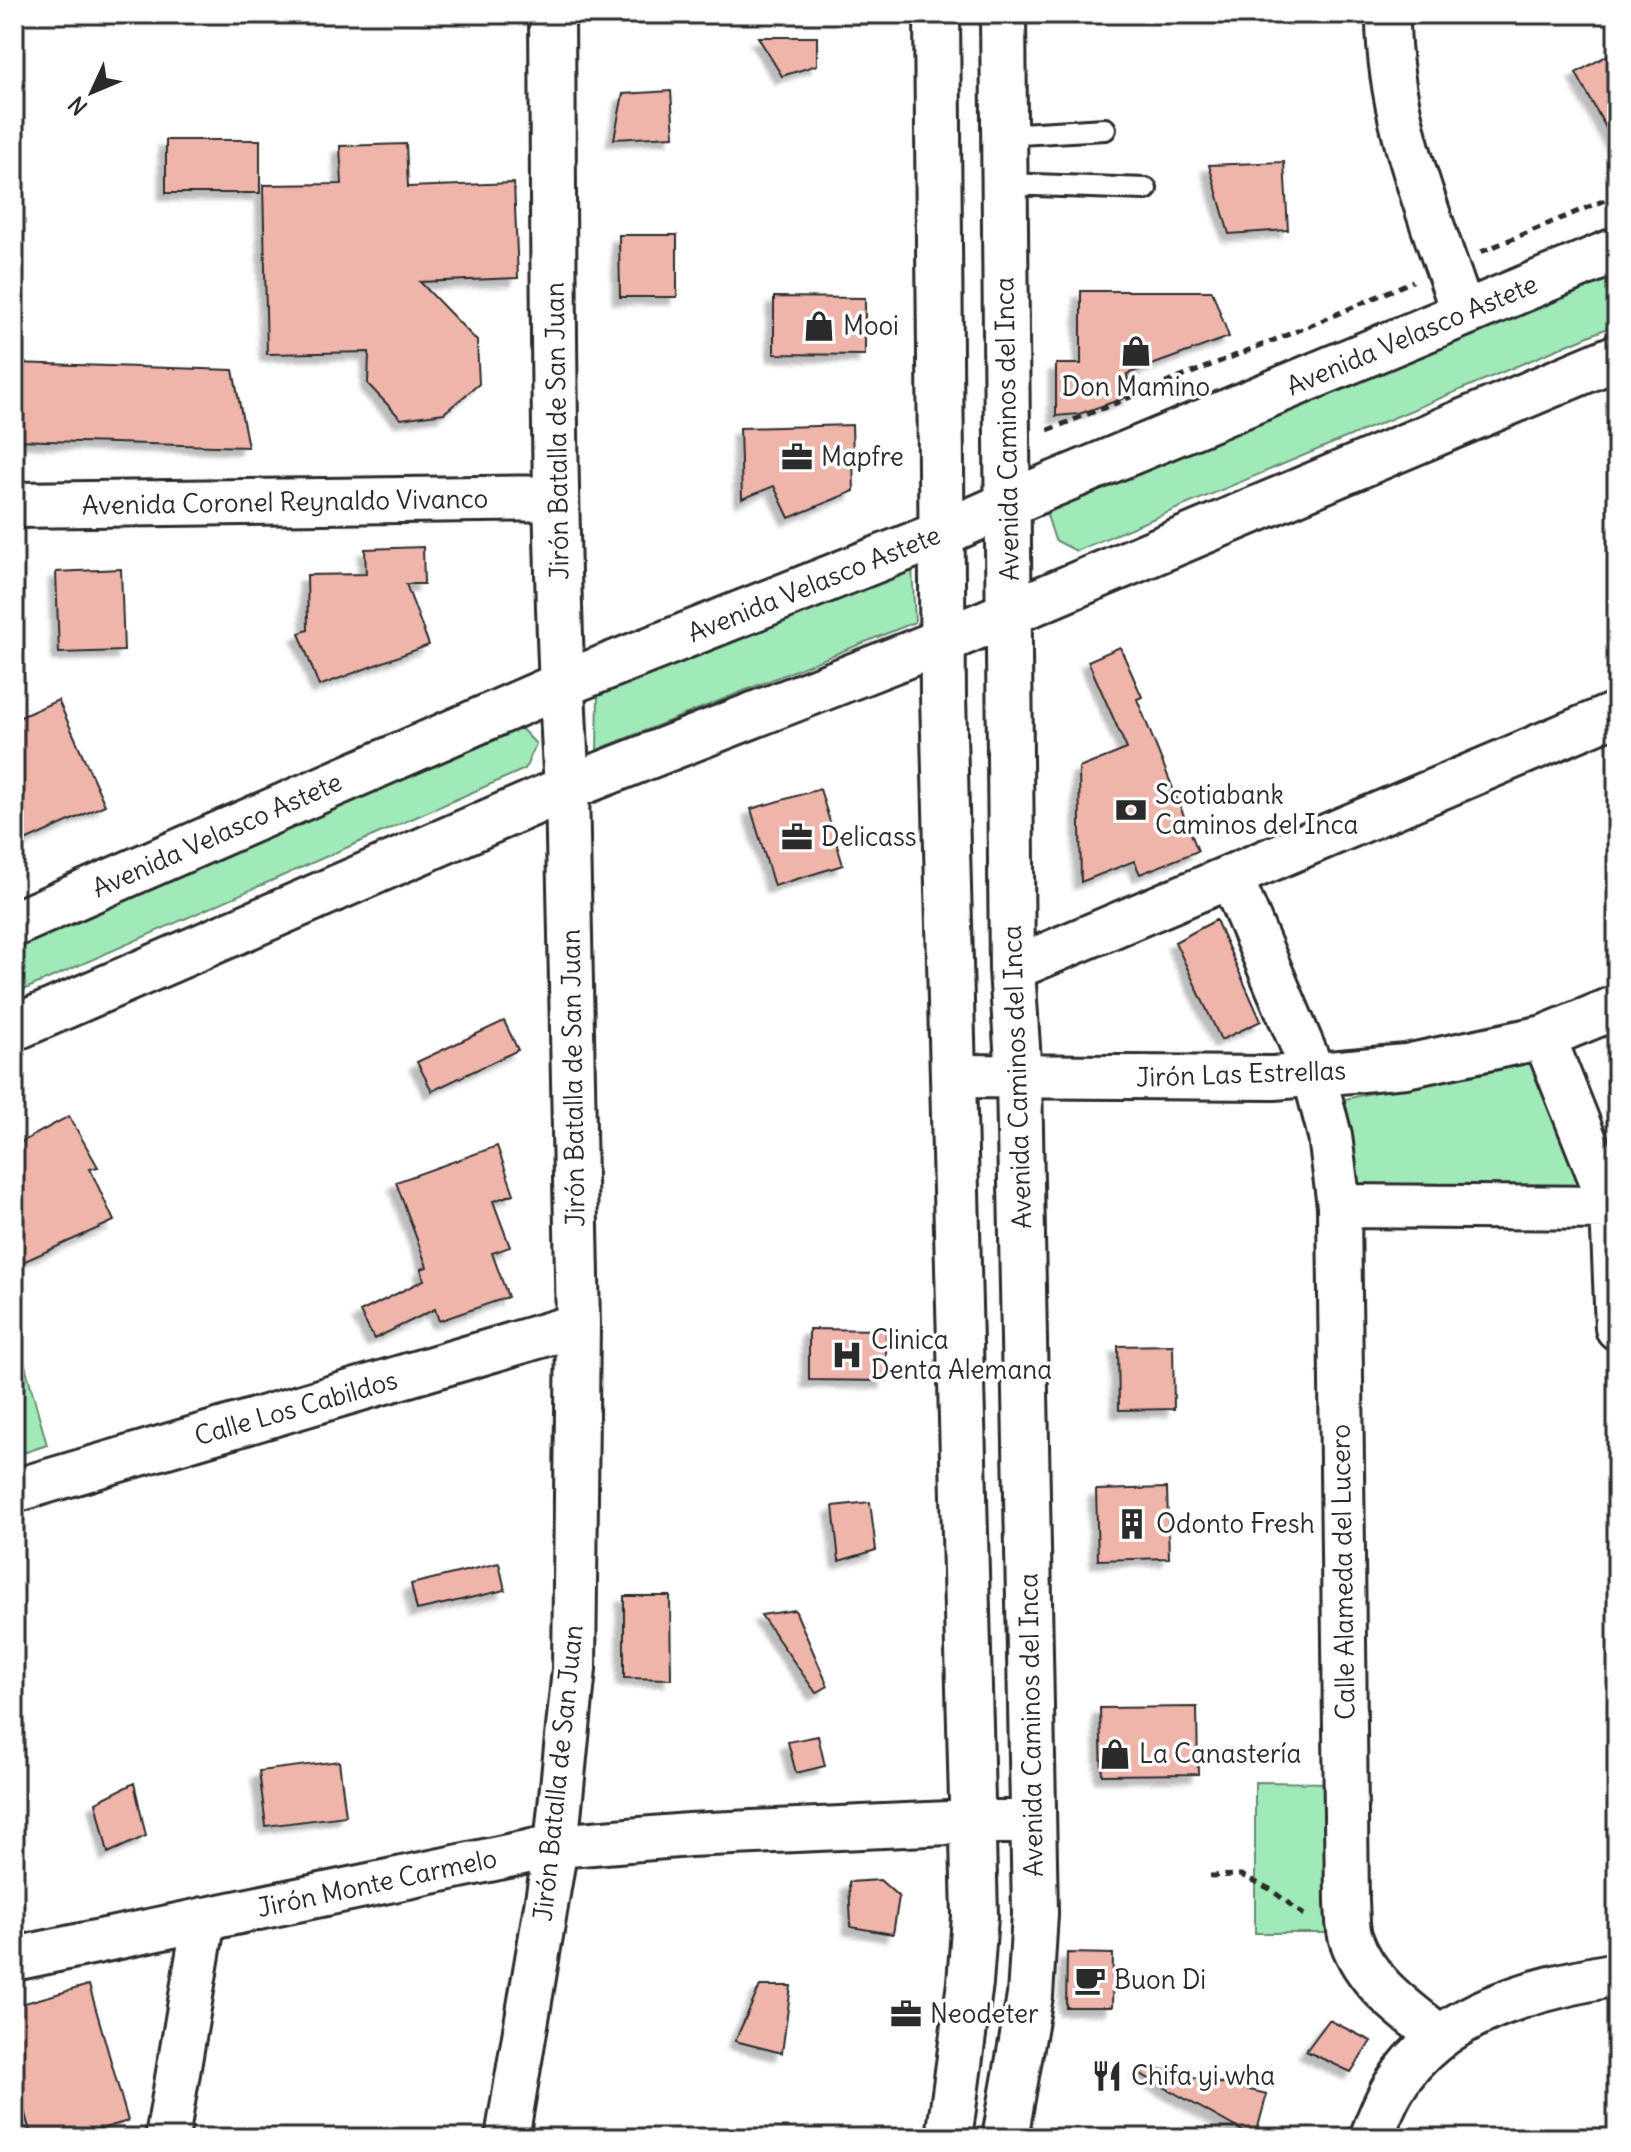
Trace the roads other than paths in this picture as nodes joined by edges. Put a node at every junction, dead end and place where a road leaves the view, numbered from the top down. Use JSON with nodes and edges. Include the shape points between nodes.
{"nodes":[{"id":1,"x":552,"y":14,"type":"edge"},
{"id":2,"x":937,"y":14,"type":"edge"},
{"id":3,"x":1003,"y":14,"type":"edge"},
{"id":4,"x":1388,"y":14,"type":"edge"},
{"id":5,"x":1105,"y":129,"type":"dead end"},
{"id":6,"x":1004,"y":135,"type":"junction"},
{"id":7,"x":1004,"y":184,"type":"junction"},
{"id":8,"x":1146,"y":189,"type":"dead end"},
{"id":9,"x":1617,"y":250,"type":"edge"},
{"id":10,"x":1463,"y":314,"type":"junction"},
{"id":11,"x":1617,"y":357,"type":"edge"},
{"id":12,"x":556,"y":498,"type":"junction"},
{"id":13,"x":1007,"y":504,"type":"junction"},
{"id":14,"x":14,"y":505,"type":"edge"},
{"id":15,"x":941,"y":534,"type":"junction"},
{"id":16,"x":1009,"y":613,"type":"junction"},
{"id":17,"x":943,"y":641,"type":"junction"},
{"id":18,"x":561,"y":685,"type":"junction"},
{"id":19,"x":1617,"y":713,"type":"edge"},
{"id":20,"x":567,"y":788,"type":"junction"},
{"id":21,"x":1231,"y":877,"type":"junction"},
{"id":22,"x":14,"y":924,"type":"edge"},
{"id":23,"x":1012,"y":969,"type":"junction"},
{"id":24,"x":1617,"y":1007,"type":"edge"},
{"id":25,"x":14,"y":1028,"type":"edge"},
{"id":26,"x":1544,"y":1037,"type":"junction"},
{"id":27,"x":1314,"y":1074,"type":"junction"},
{"id":28,"x":952,"y":1076,"type":"junction"},
{"id":29,"x":1019,"y":1078,"type":"junction"},
{"id":30,"x":1339,"y":1206,"type":"junction"},
{"id":31,"x":1615,"y":1208,"type":"edge"},
{"id":32,"x":578,"y":1325,"type":"junction"},
{"id":33,"x":1617,"y":1328,"type":"edge"},
{"id":34,"x":14,"y":1491,"type":"edge"},
{"id":35,"x":971,"y":1822,"type":"junction"},
{"id":36,"x":1032,"y":1822,"type":"junction"},
{"id":37,"x":556,"y":1846,"type":"junction"},
{"id":38,"x":204,"y":1919,"type":"junction"},
{"id":39,"x":14,"y":1959,"type":"edge"},
{"id":40,"x":1617,"y":1974,"type":"edge"},
{"id":41,"x":1439,"y":2036,"type":"junction"},
{"id":42,"x":167,"y":2138,"type":"edge"},
{"id":43,"x":507,"y":2138,"type":"edge"},
{"id":44,"x":949,"y":2138,"type":"edge"},
{"id":45,"x":1005,"y":2138,"type":"edge"},
{"id":46,"x":1371,"y":2138,"type":"edge"}],
"edges":[{"from":1,"to":12,"type":"main road","name":"Jirón Batalla de San Juan"},
{"from":2,"to":15,"type":"main road"},
{"from":3,"to":6,"type":"main road","name":"Avenida Caminos del Inca"},
{"from":4,"to":10,"type":"street","via":[[1388,48],[1405,143]]},
{"from":5,"to":6,"type":"lane"},
{"from":6,"to":7,"type":"main road","name":"Avenida Caminos del Inca"},
{"from":7,"to":8,"type":"lane"},
{"from":7,"to":13,"type":"main road","name":"Avenida Caminos del Inca"},
{"from":9,"to":10,"type":"main road","name":"Avenida Velasco Astete"},
{"from":10,"to":13,"type":"main road","name":"Avenida Velasco Astete"},
{"from":11,"to":16,"type":"main road"},
{"from":12,"to":14,"type":"main road","name":"Avenida Coronel Reynaldo Vivanco"},
{"from":12,"to":18,"type":"main road","name":"Jirón Batalla de San Juan"},
{"from":13,"to":15,"type":"main road","name":"Avenida Velasco Astete"},
{"from":13,"to":16,"type":"main road","name":"Avenida Caminos del Inca"},
{"from":15,"to":17,"type":"main road"},
{"from":15,"to":18,"type":"main road","name":"Avenida Velasco Astete"},
{"from":16,"to":17,"type":"main road"},
{"from":16,"to":23,"type":"main road","name":"Avenida Caminos del Inca"},
{"from":17,"to":20,"type":"main road"},
{"from":17,"to":28,"type":"main road"},
{"from":18,"to":20,"type":"main road","name":"Jirón Batalla de San Juan"},
{"from":18,"to":22,"type":"main road","name":"Avenida Velasco Astete"},
{"from":19,"to":21,"type":"street"},
{"from":20,"to":25,"type":"main road"},
{"from":20,"to":32,"type":"street","name":"Jirón Batalla de San Juan"},
{"from":21,"to":23,"type":"street"},
{"from":21,"to":27,"type":"street","name":"Calle Alameda del Lucero"},
{"from":23,"to":29,"type":"main road","name":"Avenida Caminos del Inca"},
{"from":24,"to":26,"type":"street","name":"Jirón Las Estrellas"},
{"from":26,"to":27,"type":"street","name":"Jirón Las Estrellas","via":[[1406,1066]]},
{"from":26,"to":31,"type":"street"},
{"from":27,"to":29,"type":"street","name":"Jirón Las Estrellas"},
{"from":27,"to":30,"type":"street","name":"Calle Alameda del Lucero","via":[[1330,1136]]},
{"from":28,"to":29,"type":"street","name":"Jirón Las Estrellas"},
{"from":28,"to":35,"type":"main road"},
{"from":29,"to":36,"type":"main road","name":"Avenida Caminos del Inca"},
{"from":30,"to":31,"type":"street"},
{"from":30,"to":41,"type":"street","name":"Calle Alameda del Lucero","via":[[1350,1938],[1366,1971]]},
{"from":31,"to":33,"type":"street"},
{"from":32,"to":34,"type":"street","name":"Calle Los Cabildos"},
{"from":32,"to":37,"type":"street","name":"Jirón Batalla de San Juan","via":[[574,1669]]},
{"from":35,"to":36,"type":"street","name":"Jirón Monte Carmelo"},
{"from":35,"to":37,"type":"street","name":"Jirón Monte Carmelo"},
{"from":35,"to":44,"type":"main road","via":[[975,1916]]},
{"from":36,"to":45,"type":"main road","name":"Avenida Caminos del Inca","via":[[1035,1914],[1030,1996]]},
{"from":37,"to":38,"type":"street","name":"Jirón Monte Carmelo"},
{"from":37,"to":43,"type":"street","name":"Jirón Batalla de San Juan"},
{"from":38,"to":39,"type":"street","name":"Jirón Monte Carmelo"},
{"from":38,"to":42,"type":"street"},
{"from":40,"to":41,"type":"street","via":[[1530,1994],[1470,2016]]},
{"from":41,"to":46,"type":"street","via":[[1394,2086]]}]}
